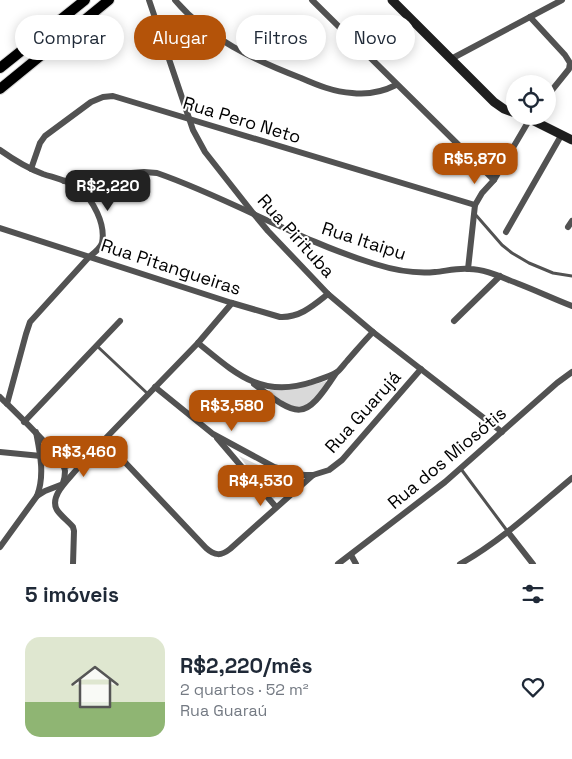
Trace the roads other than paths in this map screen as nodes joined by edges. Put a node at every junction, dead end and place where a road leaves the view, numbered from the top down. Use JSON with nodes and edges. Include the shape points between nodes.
{"nodes":[{"id":1,"x":85,"y":0,"type":"edge"},
{"id":2,"x":109,"y":0,"type":"edge"},
{"id":3,"x":149,"y":0,"type":"edge"},
{"id":4,"x":175,"y":0,"type":"edge"},
{"id":5,"x":312,"y":0,"type":"edge"},
{"id":6,"x":392,"y":0,"type":"edge"},
{"id":7,"x":562,"y":0,"type":"edge"},
{"id":8,"x":530,"y":17,"type":"junction"},
{"id":9,"x":451,"y":59,"type":"junction"},
{"id":10,"x":0,"y":68,"type":"edge"},
{"id":11,"x":396,"y":84,"type":"junction"},
{"id":12,"x":556,"y":85,"type":"edge"},
{"id":13,"x":0,"y":89,"type":"edge"},
{"id":14,"x":506,"y":109,"type":"edge"},
{"id":15,"x":189,"y":120,"type":"junction"},
{"id":16,"x":524,"y":125,"type":"edge"},
{"id":17,"x":544,"y":125,"type":"edge"},
{"id":18,"x":562,"y":134,"type":"junction"},
{"id":19,"x":572,"y":140,"type":"edge"},
{"id":20,"x":0,"y":150,"type":"edge"},
{"id":21,"x":31,"y":169,"type":"junction"},
{"id":22,"x":494,"y":180,"type":"junction"},
{"id":23,"x":64,"y":181,"type":"junction"},
{"id":24,"x":475,"y":206,"type":"junction"},
{"id":25,"x":252,"y":213,"type":"junction"},
{"id":26,"x":474,"y":213,"type":"junction"},
{"id":27,"x":572,"y":221,"type":"edge"},
{"id":28,"x":568,"y":227,"type":"dead end"},
{"id":29,"x":0,"y":228,"type":"edge"},
{"id":30,"x":506,"y":232,"type":"dead end"},
{"id":31,"x":89,"y":257,"type":"junction"},
{"id":32,"x":468,"y":268,"type":"junction"},
{"id":33,"x":500,"y":276,"type":"junction"},
{"id":34,"x":572,"y":276,"type":"edge"},
{"id":35,"x":328,"y":294,"type":"junction"},
{"id":36,"x":232,"y":303,"type":"junction"},
{"id":37,"x":572,"y":306,"type":"edge"},
{"id":38,"x":120,"y":321,"type":"dead end"},
{"id":39,"x":454,"y":321,"type":"dead end"},
{"id":40,"x":373,"y":332,"type":"junction"},
{"id":41,"x":198,"y":343,"type":"junction"},
{"id":42,"x":97,"y":346,"type":"junction"},
{"id":43,"x":421,"y":369,"type":"junction"},
{"id":44,"x":337,"y":372,"type":"junction"},
{"id":45,"x":572,"y":372,"type":"edge"},
{"id":46,"x":252,"y":382,"type":"junction"},
{"id":47,"x":155,"y":387,"type":"junction"},
{"id":48,"x":148,"y":394,"type":"junction"},
{"id":49,"x":0,"y":397,"type":"edge"},
{"id":50,"x":7,"y":404,"type":"junction"},
{"id":51,"x":24,"y":422,"type":"junction"},
{"id":52,"x":36,"y":432,"type":"junction"},
{"id":53,"x":502,"y":432,"type":"junction"},
{"id":54,"x":213,"y":434,"type":"junction"},
{"id":55,"x":104,"y":440,"type":"junction"},
{"id":56,"x":0,"y":452,"type":"edge"},
{"id":57,"x":41,"y":456,"type":"junction"},
{"id":58,"x":84,"y":457,"type":"junction"},
{"id":59,"x":62,"y":464,"type":"junction"},
{"id":60,"x":461,"y":468,"type":"junction"},
{"id":61,"x":313,"y":476,"type":"junction"},
{"id":62,"x":572,"y":478,"type":"edge"},
{"id":63,"x":63,"y":484,"type":"junction"},
{"id":64,"x":37,"y":496,"type":"junction"},
{"id":65,"x":276,"y":508,"type":"junction"},
{"id":66,"x":508,"y":532,"type":"junction"},
{"id":67,"x":0,"y":535,"type":"edge"},
{"id":68,"x":9,"y":536,"type":"junction"},
{"id":69,"x":0,"y":547,"type":"edge"},
{"id":70,"x":351,"y":555,"type":"junction"},
{"id":71,"x":73,"y":564,"type":"edge"},
{"id":72,"x":338,"y":564,"type":"edge"},
{"id":73,"x":356,"y":564,"type":"edge"},
{"id":74,"x":460,"y":564,"type":"edge"},
{"id":75,"x":533,"y":564,"type":"edge"}],
"edges":[{"from":1,"to":10,"type":"main road"},
{"from":2,"to":13,"type":"main road"},
{"from":3,"to":15,"type":"street","name":"Rua Pirituba"},
{"from":4,"to":11,"type":"street","via":[[188,14],[237,49],[323,87],[366,94]]},
{"from":5,"to":11,"type":"street"},
{"from":6,"to":9,"type":"street"},
{"from":7,"to":8,"type":"street"},
{"from":8,"to":9,"type":"street"},
{"from":8,"to":12,"type":"street","via":[[570,63]]},
{"from":9,"to":14,"type":"street","via":[[494,102]]},
{"from":11,"to":22,"type":"street"},
{"from":15,"to":21,"type":"street","name":"Rua Pero Neto","via":[[113,96],[103,97],[91,102],[45,136]]},
{"from":15,"to":24,"type":"street","name":"Rua Pero Neto"},
{"from":15,"to":25,"type":"street","name":"Rua Pirituba","via":[[205,152]]},
{"from":16,"to":22,"type":"street"},
{"from":17,"to":18,"type":"street"},
{"from":18,"to":19,"type":"street"},
{"from":18,"to":30,"type":"street"},
{"from":20,"to":21,"type":"street"},
{"from":21,"to":23,"type":"street"},
{"from":22,"to":24,"type":"street"},
{"from":23,"to":25,"type":"street","name":"Rua Itaipu","via":[[151,172]]},
{"from":23,"to":31,"type":"street","via":[[88,197],[102,227],[102,244]]},
{"from":24,"to":26,"type":"street"},
{"from":25,"to":32,"type":"street","name":"Rua Itaipu","via":[[325,247],[378,265],[427,272]]},
{"from":25,"to":35,"type":"street","name":"Rua Pirituba"},
{"from":26,"to":32,"type":"street"},
{"from":26,"to":34,"type":"lane","via":[[512,252],[553,273]]},
{"from":27,"to":28,"type":"street"},
{"from":29,"to":31,"type":"street","name":"Rua Pitangueiras"},
{"from":31,"to":36,"type":"street","name":"Rua Pitangueiras"},
{"from":31,"to":50,"type":"street","via":[[30,322]]},
{"from":32,"to":33,"type":"street","name":"Rua Itaipu"},
{"from":33,"to":37,"type":"street","name":"Rua Itaipu"},
{"from":33,"to":39,"type":"street"},
{"from":35,"to":36,"type":"street","name":"Rua Pitangueiras","via":[[311,308],[287,317]]},
{"from":35,"to":40,"type":"street","name":"Rua Pirituba"},
{"from":36,"to":41,"type":"street"},
{"from":38,"to":42,"type":"street"},
{"from":40,"to":43,"type":"street","name":"Rua Pirituba"},
{"from":40,"to":44,"type":"street"},
{"from":41,"to":46,"type":"street"},
{"from":41,"to":47,"type":"street"},
{"from":42,"to":48,"type":"lane"},
{"from":42,"to":51,"type":"street"},
{"from":43,"to":53,"type":"street","name":"Rua Pirituba"},
{"from":43,"to":61,"type":"street","name":"Rua Guarujá","via":[[347,456],[329,470]]},
{"from":44,"to":46,"type":"street","via":[[300,386],[269,387]]},
{"from":44,"to":46,"type":"street","via":[[313,404],[295,411]]},
{"from":45,"to":53,"type":"street","name":"Rua dos Miosótis"},
{"from":47,"to":48,"type":"street"},
{"from":47,"to":54,"type":"street"},
{"from":48,"to":55,"type":"street"},
{"from":49,"to":50,"type":"street"},
{"from":50,"to":51,"type":"street"},
{"from":51,"to":52,"type":"street"},
{"from":52,"to":57,"type":"street"},
{"from":52,"to":59,"type":"street"},
{"from":53,"to":60,"type":"street","name":"Rua dos Miosótis"},
{"from":54,"to":61,"type":"street","via":[[274,466]]},
{"from":54,"to":65,"type":"street"},
{"from":55,"to":58,"type":"street"},
{"from":55,"to":65,"type":"street","name":"Rua Guarujá","via":[[214,554],[226,552]]},
{"from":56,"to":57,"type":"street"},
{"from":57,"to":59,"type":"street"},
{"from":57,"to":64,"type":"street"},
{"from":58,"to":59,"type":"street","via":[[70,465]]},
{"from":58,"to":63,"type":"street"},
{"from":59,"to":63,"type":"street","via":[[65,471]]},
{"from":60,"to":66,"type":"lane"},
{"from":60,"to":70,"type":"street","name":"Rua dos Miosótis"},
{"from":61,"to":65,"type":"street","name":"Rua Guarujá"},
{"from":62,"to":66,"type":"street"},
{"from":63,"to":64,"type":"street"},
{"from":63,"to":71,"type":"street","via":[[54,505],[73,527]]},
{"from":64,"to":68,"type":"street"},
{"from":66,"to":74,"type":"street"},
{"from":66,"to":75,"type":"street"},
{"from":67,"to":68,"type":"street"},
{"from":68,"to":69,"type":"street"},
{"from":70,"to":72,"type":"street","name":"Rua dos Miosótis"},
{"from":70,"to":73,"type":"street"}]}
